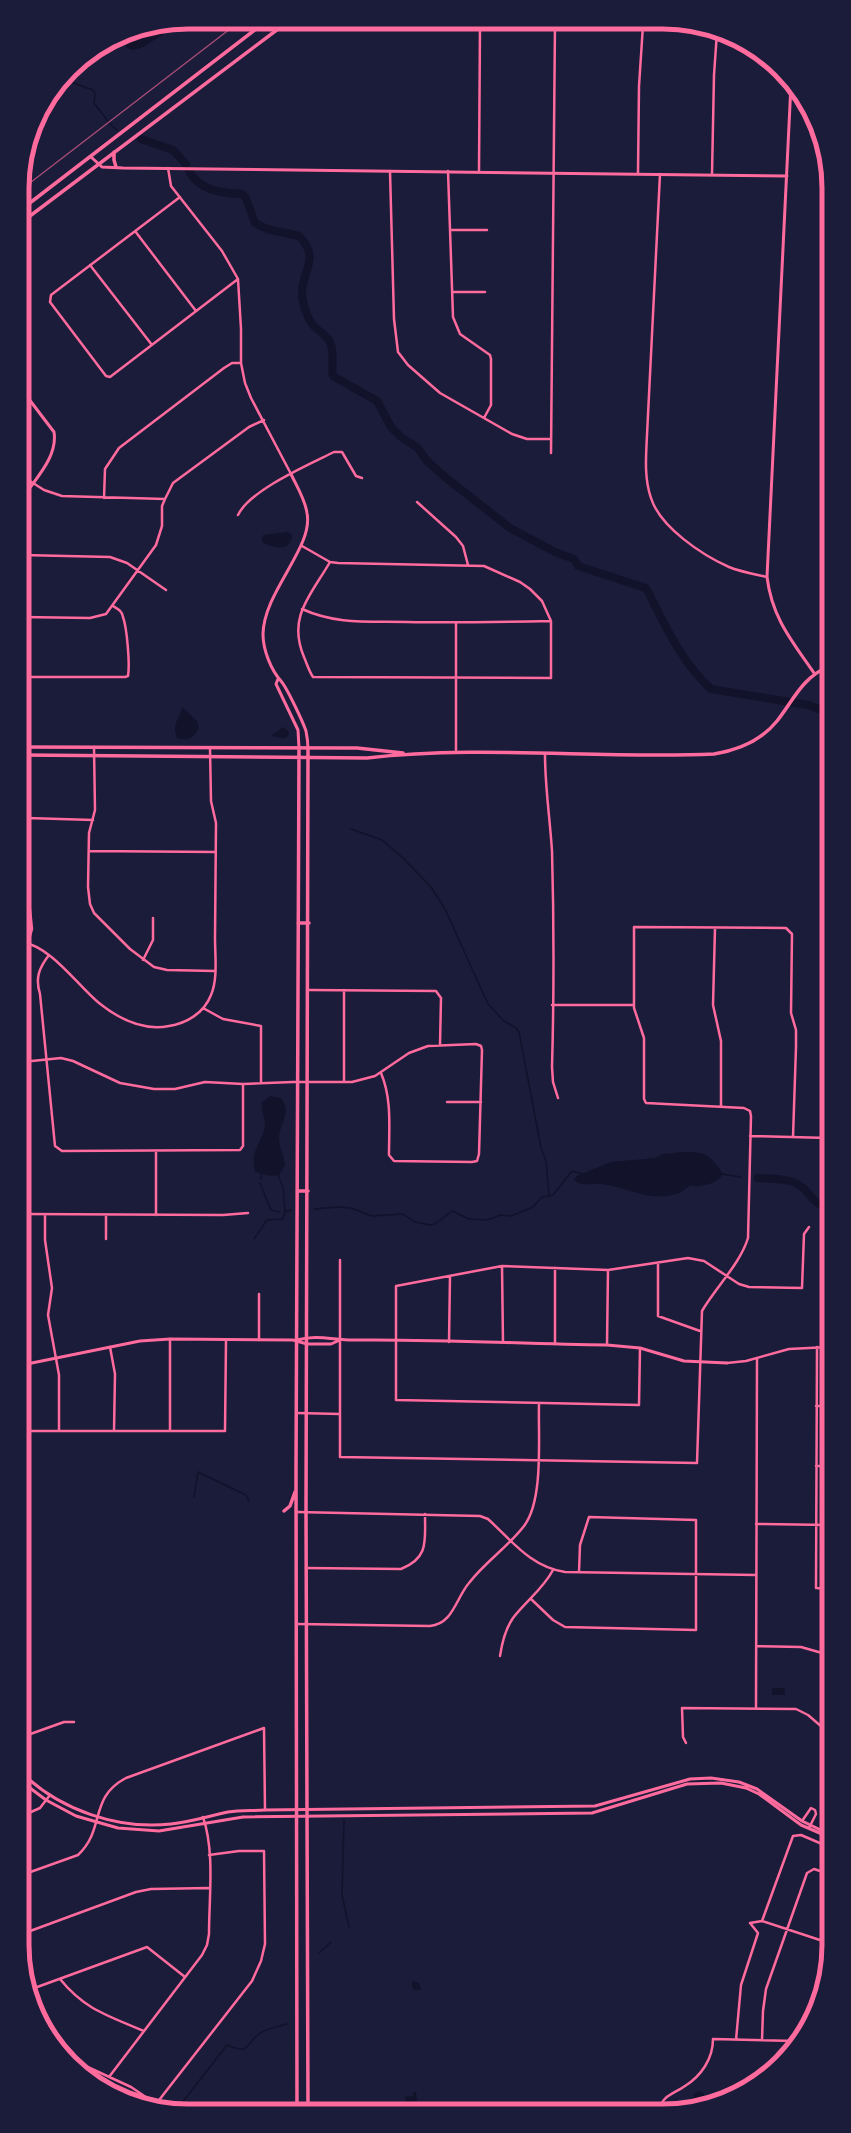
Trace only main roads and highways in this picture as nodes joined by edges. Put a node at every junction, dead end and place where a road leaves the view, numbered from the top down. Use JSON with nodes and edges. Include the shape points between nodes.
{"nodes":[{"id":1,"x":256,"y":29,"type":"edge"},
{"id":2,"x":278,"y":29,"type":"edge"},
{"id":3,"x":114,"y":152,"type":"junction"},
{"id":4,"x":116,"y":167,"type":"road end"},
{"id":5,"x":29,"y":204,"type":"edge"},
{"id":6,"x":29,"y":217,"type":"edge"},
{"id":7,"x":822,"y":669,"type":"edge"},
{"id":8,"x":29,"y":747,"type":"edge"},
{"id":9,"x":299,"y":748,"type":"junction"},
{"id":10,"x":308,"y":749,"type":"junction"},
{"id":11,"x":409,"y":754,"type":"junction"},
{"id":12,"x":29,"y":755,"type":"edge"},
{"id":13,"x":299,"y":757,"type":"junction"},
{"id":14,"x":308,"y":757,"type":"junction"},
{"id":15,"x":298,"y":923,"type":"junction"},
{"id":16,"x":308,"y":923,"type":"junction"},
{"id":17,"x":297,"y":1191,"type":"junction"},
{"id":18,"x":308,"y":1191,"type":"junction"},
{"id":19,"x":296,"y":1485,"type":"junction"},
{"id":20,"x":284,"y":1511,"type":"dead end"},
{"id":21,"x":298,"y":1732,"type":"junction"},
{"id":22,"x":307,"y":1732,"type":"junction"},
{"id":23,"x":297,"y":2104,"type":"edge"},
{"id":24,"x":308,"y":2104,"type":"edge"}],
"edges":[{"from":1,"to":5,"type":"main road"},
{"from":2,"to":3,"type":"main road"},
{"from":3,"to":4,"type":"main road"},
{"from":3,"to":6,"type":"main road"},
{"from":7,"to":11,"type":"main road","via":[[814,673],[798,689],[776,722],[759,738],[728,752],[669,756]]},
{"from":8,"to":9,"type":"main road"},
{"from":9,"to":10,"type":"main road"},
{"from":9,"to":13,"type":"main road"},
{"from":10,"to":11,"type":"main road","via":[[357,748]]},
{"from":10,"to":14,"type":"main road"},
{"from":11,"to":14,"type":"main road","via":[[367,758]]},
{"from":12,"to":13,"type":"main road"},
{"from":13,"to":14,"type":"main road"},
{"from":13,"to":15,"type":"main road"},
{"from":14,"to":16,"type":"main road"},
{"from":15,"to":16,"type":"main road"},
{"from":15,"to":17,"type":"main road"},
{"from":16,"to":18,"type":"main road"},
{"from":17,"to":18,"type":"main road"},
{"from":17,"to":19,"type":"main road"},
{"from":18,"to":22,"type":"main road"},
{"from":19,"to":20,"type":"main road","via":[[293,1501]]},
{"from":19,"to":21,"type":"main road"},
{"from":21,"to":22,"type":"main road"},
{"from":21,"to":23,"type":"main road"},
{"from":22,"to":24,"type":"main road"}]}
